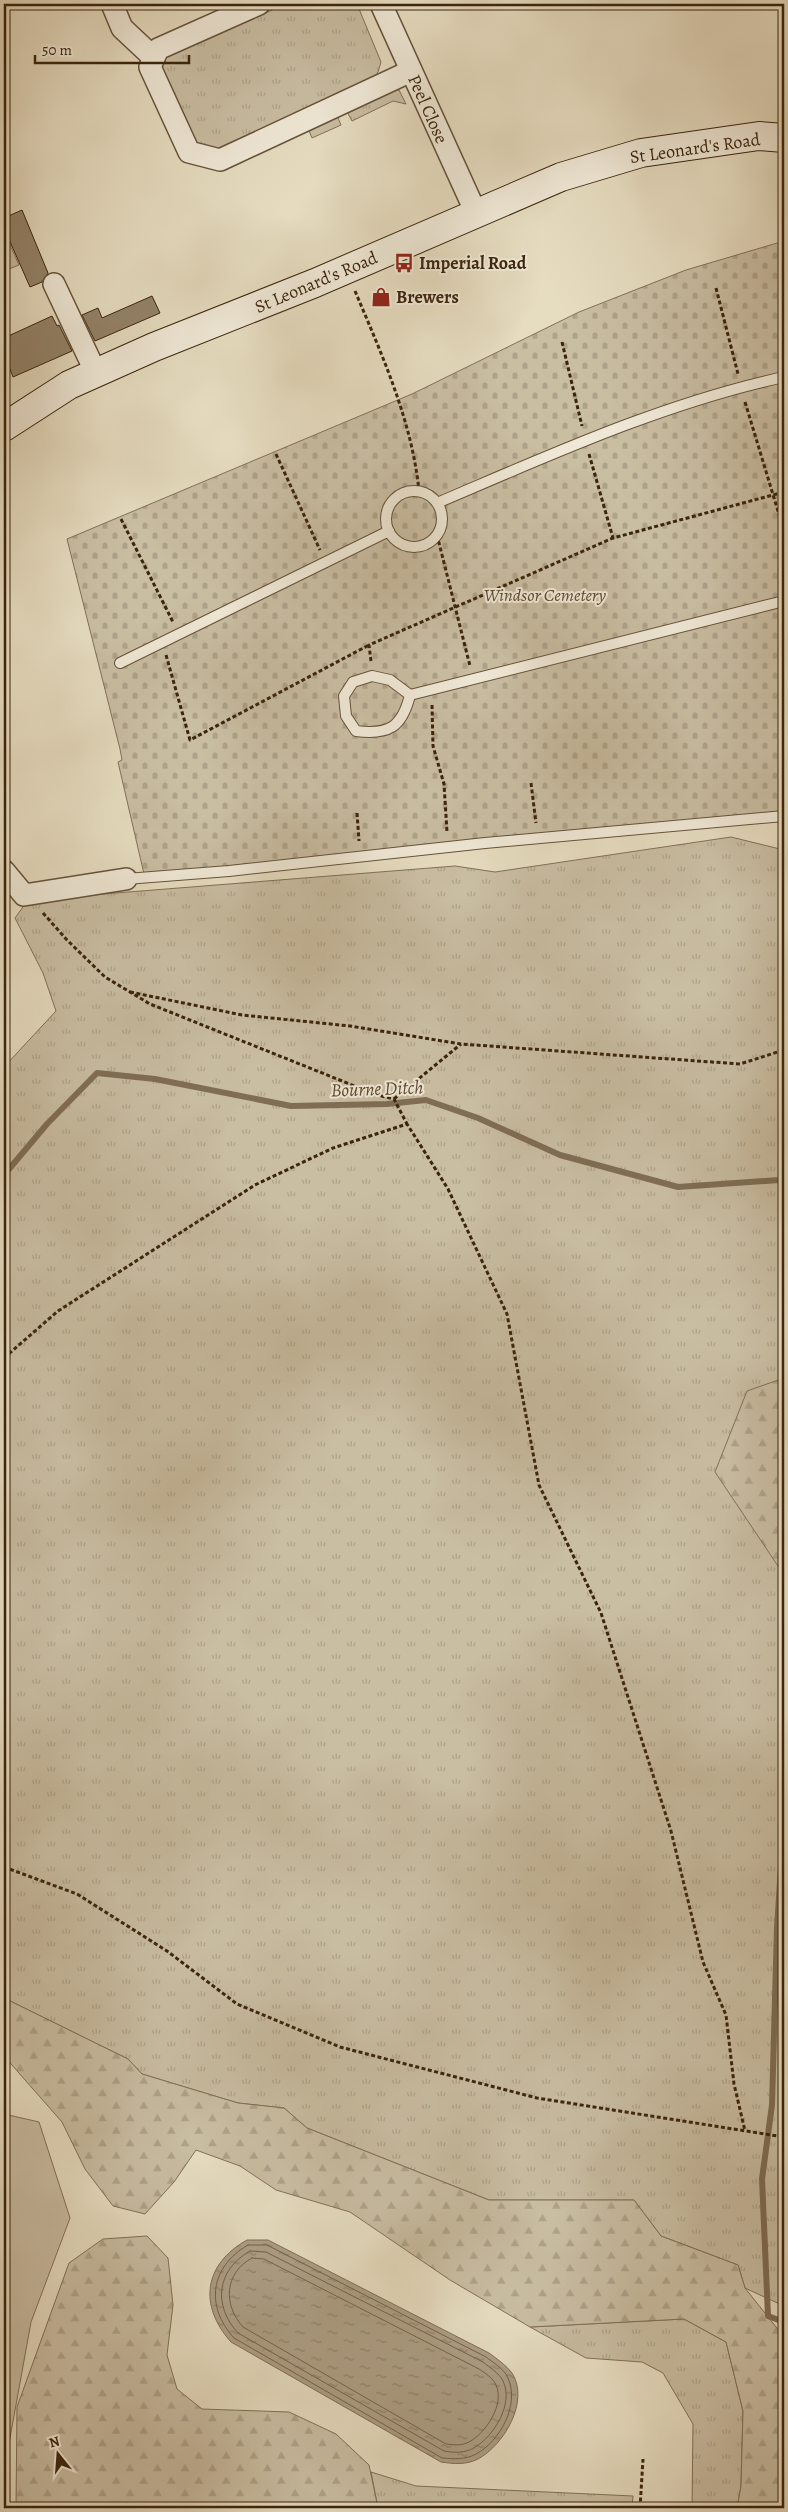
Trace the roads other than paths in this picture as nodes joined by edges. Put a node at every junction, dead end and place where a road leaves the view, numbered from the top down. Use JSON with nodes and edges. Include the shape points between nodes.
{"nodes":[{"id":1,"x":112,"y":4,"type":"edge"},
{"id":2,"x":259,"y":4,"type":"edge"},
{"id":3,"x":381,"y":4,"type":"edge"},
{"id":4,"x":154,"y":58,"type":"junction"},
{"id":5,"x":411,"y":71,"type":"junction"},
{"id":6,"x":784,"y":138,"type":"edge"},
{"id":7,"x":476,"y":213,"type":"junction"},
{"id":8,"x":54,"y":284,"type":"dead end"},
{"id":9,"x":96,"y":374,"type":"junction"},
{"id":10,"x":784,"y":377,"type":"edge"},
{"id":11,"x":15,"y":416,"type":"edge"},
{"id":12,"x":4,"y":427,"type":"edge"},
{"id":13,"x":437,"y":503,"type":"junction"},
{"id":14,"x":389,"y":531,"type":"junction"},
{"id":15,"x":784,"y":601,"type":"edge"},
{"id":16,"x":120,"y":663,"type":"dead end"},
{"id":17,"x":410,"y":695,"type":"junction"},
{"id":18,"x":784,"y":816,"type":"edge"},
{"id":19,"x":4,"y":871,"type":"edge"},
{"id":20,"x":126,"y":879,"type":"joint"}],
"edges":[{"from":1,"to":4,"type":"street","via":[[122,28]]},
{"from":2,"to":4,"type":"street","via":[[158,49]]},
{"from":3,"to":5,"type":"street","name":"Peel Close"},
{"from":4,"to":5,"type":"street","via":[[150,67],[189,152],[220,160]]},
{"from":5,"to":7,"type":"street","name":"Peel Close"},
{"from":6,"to":7,"type":"main road","name":"St Leonard's Road","via":[[759,136],[641,153],[561,176]]},
{"from":7,"to":9,"type":"main road","name":"St Leonard's Road"},
{"from":8,"to":9,"type":"street"},
{"from":9,"to":11,"type":"main road","name":"St Leonard's Road","via":[[69,385]]},
{"from":10,"to":13,"type":"lane","via":[[664,411]]},
{"from":11,"to":12,"type":"main road","name":"St Leonard's Road"},
{"from":13,"to":14,"type":"lane","via":[[428,494],[405,492],[392,502],[386,517]]},
{"from":13,"to":14,"type":"lane","via":[[442,519],[437,535],[428,543],[406,546]]},
{"from":14,"to":16,"type":"lane"},
{"from":15,"to":17,"type":"lane"},
{"from":17,"to":17,"type":"lane","via":[[405,712],[392,727],[376,733],[356,730],[346,716],[344,696],[354,682],[372,676],[390,680]]},
{"from":18,"to":20,"type":"lane"},
{"from":19,"to":20,"type":"street","via":[[24,895]]}]}
